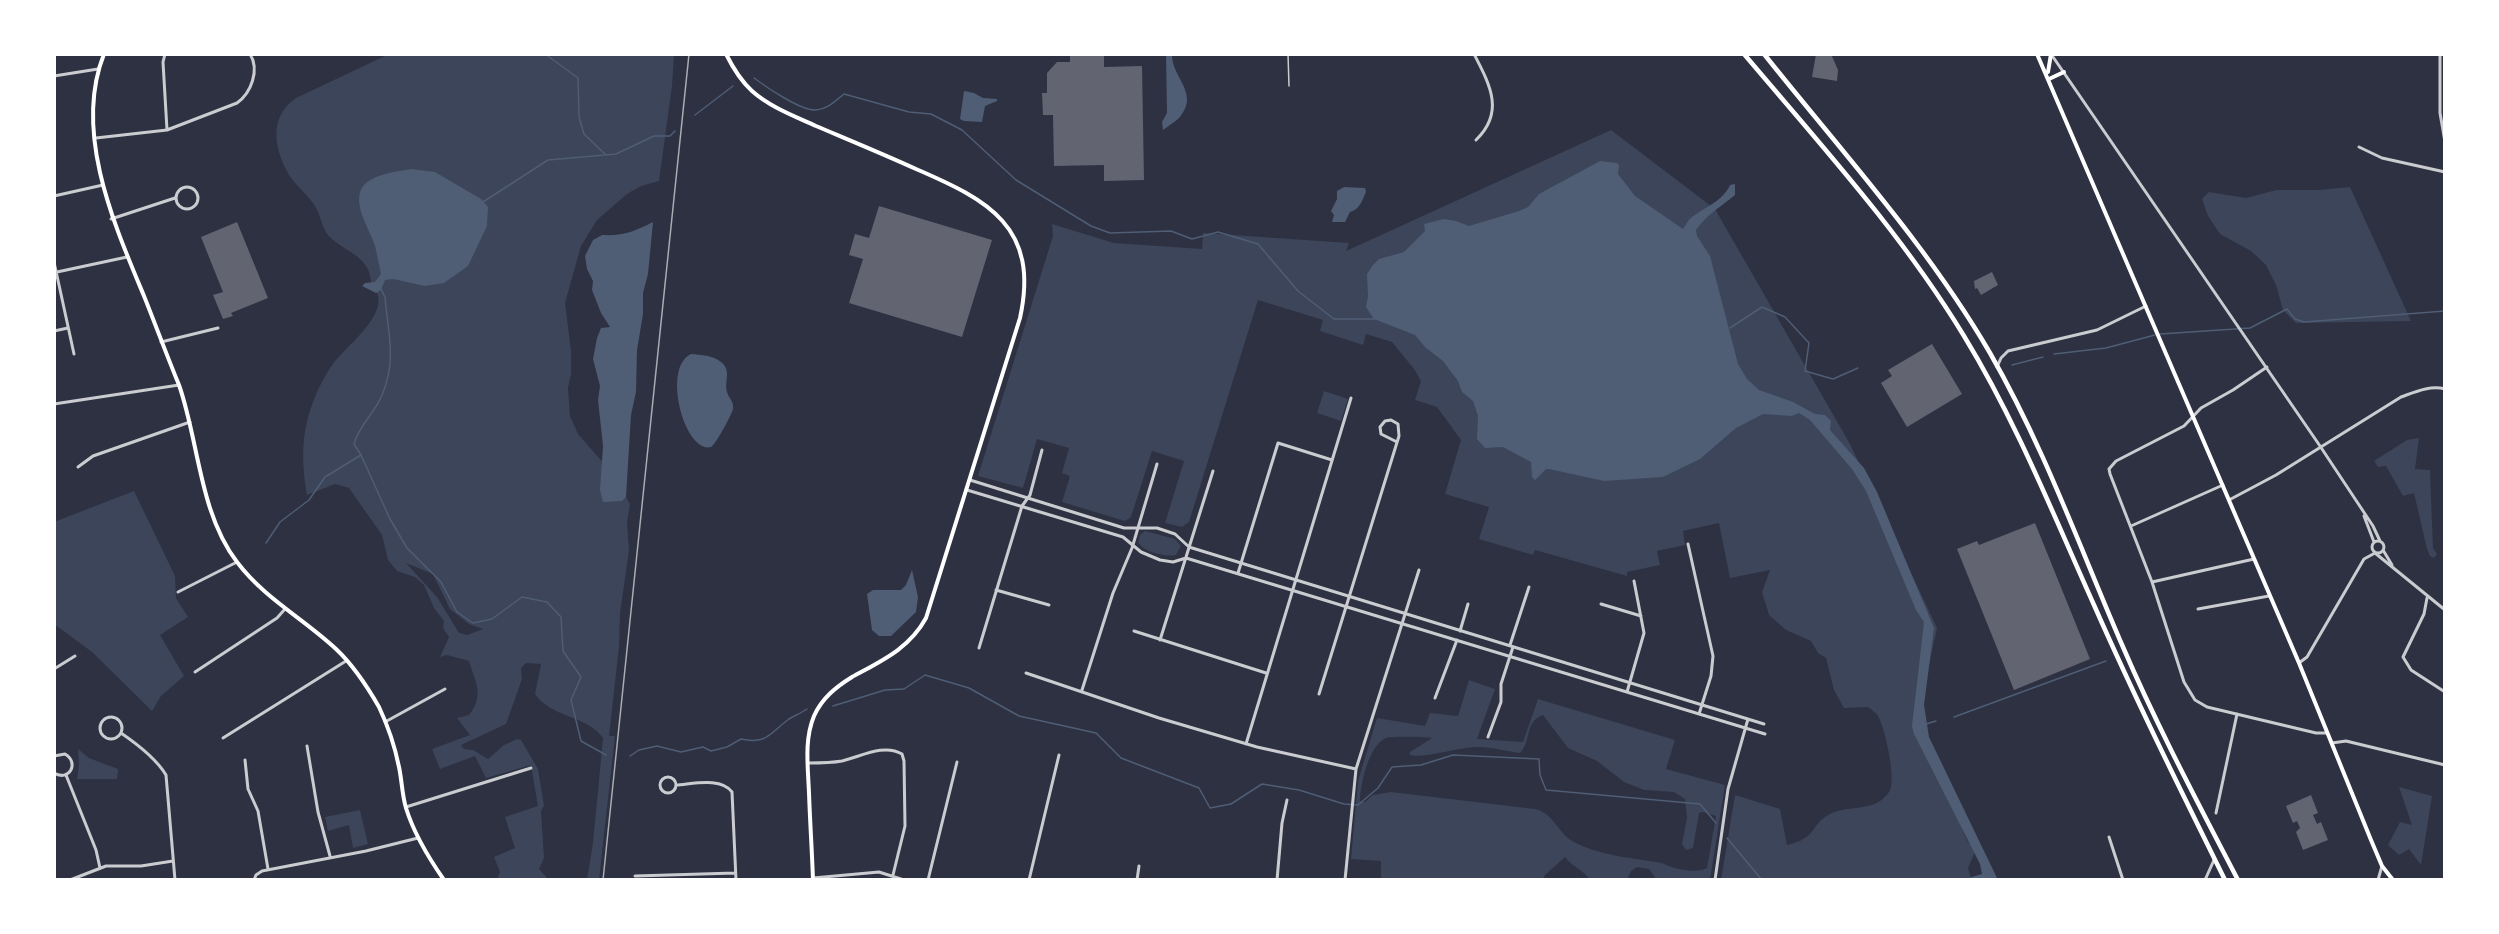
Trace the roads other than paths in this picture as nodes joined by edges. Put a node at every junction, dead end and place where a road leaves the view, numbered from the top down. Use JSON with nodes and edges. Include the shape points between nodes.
{"nodes":[{"id":1,"x":104,"y":54,"type":"edge"},
{"id":2,"x":165,"y":54,"type":"edge"},
{"id":3,"x":250,"y":54,"type":"edge"},
{"id":4,"x":726,"y":54,"type":"edge"},
{"id":5,"x":1288,"y":54,"type":"edge"},
{"id":6,"x":1474,"y":54,"type":"edge"},
{"id":7,"x":1744,"y":54,"type":"edge"},
{"id":8,"x":1764,"y":54,"type":"edge"},
{"id":9,"x":2037,"y":54,"type":"edge"},
{"id":10,"x":2051,"y":54,"type":"edge"},
{"id":11,"x":2440,"y":54,"type":"edge"},
{"id":12,"x":98,"y":69,"type":"junction"},
{"id":13,"x":2064,"y":72,"type":"junction"},
{"id":14,"x":54,"y":76,"type":"edge"},
{"id":15,"x":2049,"y":79,"type":"junction"},
{"id":16,"x":1289,"y":86,"type":"dead end"},
{"id":17,"x":167,"y":130,"type":"junction"},
{"id":18,"x":96,"y":138,"type":"junction"},
{"id":19,"x":1476,"y":140,"type":"dead end"},
{"id":20,"x":2445,"y":142,"type":"edge"},
{"id":21,"x":2359,"y":147,"type":"dead end"},
{"id":22,"x":2445,"y":172,"type":"edge"},
{"id":23,"x":103,"y":185,"type":"junction"},
{"id":24,"x":54,"y":196,"type":"edge"},
{"id":25,"x":175,"y":198,"type":"junction"},
{"id":26,"x":111,"y":219,"type":"junction"},
{"id":27,"x":127,"y":257,"type":"junction"},
{"id":28,"x":54,"y":262,"type":"edge"},
{"id":29,"x":57,"y":272,"type":"junction"},
{"id":30,"x":2146,"y":306,"type":"junction"},
{"id":31,"x":68,"y":328,"type":"junction"},
{"id":32,"x":218,"y":328,"type":"dead end"},
{"id":33,"x":54,"y":331,"type":"edge"},
{"id":34,"x":161,"y":342,"type":"junction"},
{"id":35,"x":74,"y":354,"type":"dead end"},
{"id":36,"x":1997,"y":367,"type":"junction"},
{"id":37,"x":2267,"y":367,"type":"junction"},
{"id":38,"x":179,"y":386,"type":"junction"},
{"id":39,"x":2445,"y":388,"type":"edge"},
{"id":40,"x":1351,"y":398,"type":"dead end"},
{"id":41,"x":54,"y":404,"type":"edge"},
{"id":42,"x":2193,"y":416,"type":"junction"},
{"id":43,"x":191,"y":421,"type":"junction"},
{"id":44,"x":1396,"y":442,"type":"junction"},
{"id":45,"x":2320,"y":446,"type":"junction"},
{"id":46,"x":1042,"y":450,"type":"dead end"},
{"id":47,"x":1332,"y":460,"type":"junction"},
{"id":48,"x":1157,"y":464,"type":"dead end"},
{"id":49,"x":78,"y":467,"type":"dead end"},
{"id":50,"x":1213,"y":471,"type":"dead end"},
{"id":51,"x":970,"y":480,"type":"junction"},
{"id":52,"x":2223,"y":485,"type":"junction"},
{"id":53,"x":967,"y":490,"type":"junction"},
{"id":54,"x":1028,"y":498,"type":"junction"},
{"id":55,"x":2229,"y":500,"type":"junction"},
{"id":56,"x":1022,"y":506,"type":"junction"},
{"id":57,"x":2361,"y":509,"type":"junction"},
{"id":58,"x":2132,"y":526,"type":"junction"},
{"id":59,"x":1138,"y":527,"type":"junction"},
{"id":60,"x":2380,"y":541,"type":"junction"},
{"id":61,"x":2374,"y":542,"type":"junction"},
{"id":62,"x":1688,"y":543,"type":"dead end"},
{"id":63,"x":1133,"y":545,"type":"junction"},
{"id":64,"x":1189,"y":547,"type":"junction"},
{"id":65,"x":2383,"y":549,"type":"junction"},
{"id":66,"x":2375,"y":553,"type":"junction"},
{"id":67,"x":1186,"y":558,"type":"junction"},
{"id":68,"x":2254,"y":559,"type":"junction"},
{"id":69,"x":237,"y":562,"type":"junction"},
{"id":70,"x":1240,"y":564,"type":"junction"},
{"id":71,"x":2393,"y":566,"type":"junction"},
{"id":72,"x":1419,"y":570,"type":"dead end"},
{"id":73,"x":1238,"y":573,"type":"junction"},
{"id":74,"x":1295,"y":580,"type":"junction"},
{"id":75,"x":1634,"y":580,"type":"dead end"},
{"id":76,"x":2152,"y":582,"type":"junction"},
{"id":77,"x":1529,"y":587,"type":"dead end"},
{"id":78,"x":996,"y":590,"type":"junction"},
{"id":79,"x":1292,"y":590,"type":"junction"},
{"id":80,"x":178,"y":592,"type":"dead end"},
{"id":81,"x":2269,"y":596,"type":"junction"},
{"id":82,"x":1349,"y":597,"type":"junction"},
{"id":83,"x":2427,"y":598,"type":"junction"},
{"id":84,"x":1468,"y":604,"type":"dead end"},
{"id":85,"x":1601,"y":604,"type":"dead end"},
{"id":86,"x":1049,"y":605,"type":"dead end"},
{"id":87,"x":1345,"y":605,"type":"junction"},
{"id":88,"x":285,"y":609,"type":"junction"},
{"id":89,"x":2198,"y":609,"type":"dead end"},
{"id":90,"x":2445,"y":610,"type":"edge"},
{"id":91,"x":1406,"y":613,"type":"junction"},
{"id":92,"x":1641,"y":616,"type":"junction"},
{"id":93,"x":1400,"y":623,"type":"junction"},
{"id":94,"x":1134,"y":631,"type":"dead end"},
{"id":95,"x":1460,"y":631,"type":"junction"},
{"id":96,"x":1160,"y":640,"type":"junction"},
{"id":97,"x":1457,"y":640,"type":"junction"},
{"id":98,"x":1511,"y":646,"type":"junction"},
{"id":99,"x":979,"y":648,"type":"dead end"},
{"id":100,"x":75,"y":656,"type":"dead end"},
{"id":101,"x":1510,"y":656,"type":"junction"},
{"id":102,"x":346,"y":661,"type":"junction"},
{"id":103,"x":2299,"y":663,"type":"junction"},
{"id":104,"x":54,"y":669,"type":"edge"},
{"id":105,"x":195,"y":672,"type":"dead end"},
{"id":106,"x":1026,"y":673,"type":"dead end"},
{"id":107,"x":1267,"y":673,"type":"junction"},
{"id":108,"x":1630,"y":683,"type":"junction"},
{"id":109,"x":445,"y":689,"type":"dead end"},
{"id":110,"x":1082,"y":690,"type":"junction"},
{"id":111,"x":1627,"y":692,"type":"junction"},
{"id":112,"x":2445,"y":692,"type":"edge"},
{"id":113,"x":1319,"y":694,"type":"dead end"},
{"id":114,"x":1435,"y":698,"type":"dead end"},
{"id":115,"x":1702,"y":705,"type":"junction"},
{"id":116,"x":1699,"y":714,"type":"junction"},
{"id":117,"x":2237,"y":714,"type":"junction"},
{"id":118,"x":1748,"y":719,"type":"junction"},
{"id":119,"x":385,"y":722,"type":"junction"},
{"id":120,"x":1764,"y":724,"type":"dead end"},
{"id":121,"x":1745,"y":728,"type":"junction"},
{"id":122,"x":2328,"y":732,"type":"junction"},
{"id":123,"x":121,"y":733,"type":"junction"},
{"id":124,"x":1765,"y":734,"type":"dead end"},
{"id":125,"x":1488,"y":737,"type":"dead end"},
{"id":126,"x":223,"y":738,"type":"dead end"},
{"id":127,"x":2332,"y":743,"type":"junction"},
{"id":128,"x":1246,"y":744,"type":"junction"},
{"id":129,"x":307,"y":746,"type":"dead end"},
{"id":130,"x":1059,"y":755,"type":"dead end"},
{"id":131,"x":54,"y":756,"type":"edge"},
{"id":132,"x":245,"y":760,"type":"dead end"},
{"id":133,"x":957,"y":762,"type":"dead end"},
{"id":134,"x":808,"y":763,"type":"junction"},
{"id":135,"x":2445,"y":765,"type":"edge"},
{"id":136,"x":531,"y":768,"type":"dead end"},
{"id":137,"x":1356,"y":768,"type":"junction"},
{"id":138,"x":54,"y":772,"type":"edge"},
{"id":139,"x":66,"y":775,"type":"junction"},
{"id":140,"x":676,"y":785,"type":"junction"},
{"id":141,"x":1287,"y":800,"type":"dead end"},
{"id":142,"x":406,"y":807,"type":"junction"},
{"id":143,"x":2216,"y":813,"type":"dead end"},
{"id":144,"x":2109,"y":837,"type":"dead end"},
{"id":145,"x":418,"y":838,"type":"junction"},
{"id":146,"x":330,"y":856,"type":"junction"},
{"id":147,"x":2215,"y":859,"type":"junction"},
{"id":148,"x":174,"y":861,"type":"junction"},
{"id":149,"x":1139,"y":866,"type":"dead end"},
{"id":150,"x":2382,"y":866,"type":"junction"},
{"id":151,"x":100,"y":868,"type":"junction"},
{"id":152,"x":268,"y":870,"type":"junction"},
{"id":153,"x":736,"y":873,"type":"junction"},
{"id":154,"x":893,"y":875,"type":"junction"},
{"id":155,"x":635,"y":876,"type":"dead end"},
{"id":156,"x":813,"y":879,"type":"edge"},
{"id":157,"x":70,"y":880,"type":"edge"},
{"id":158,"x":175,"y":880,"type":"edge"},
{"id":159,"x":254,"y":880,"type":"edge"},
{"id":160,"x":444,"y":880,"type":"edge"},
{"id":161,"x":736,"y":880,"type":"edge"},
{"id":162,"x":904,"y":880,"type":"edge"},
{"id":163,"x":928,"y":880,"type":"edge"},
{"id":164,"x":1029,"y":880,"type":"edge"},
{"id":165,"x":1137,"y":880,"type":"edge"},
{"id":166,"x":1277,"y":880,"type":"edge"},
{"id":167,"x":1345,"y":880,"type":"edge"},
{"id":168,"x":1715,"y":880,"type":"edge"},
{"id":169,"x":2123,"y":880,"type":"edge"},
{"id":170,"x":2205,"y":880,"type":"edge"},
{"id":171,"x":2225,"y":880,"type":"edge"},
{"id":172,"x":2238,"y":880,"type":"edge"},
{"id":173,"x":2378,"y":880,"type":"edge"},
{"id":174,"x":2393,"y":880,"type":"edge"}],
"edges":[{"from":1,"to":12,"type":"main road"},
{"from":2,"to":17,"type":"street"},
{"from":3,"to":17,"type":"street","via":[[253,74],[246,97]]},
{"from":4,"to":51,"type":"main road","via":[[744,83],[770,104],[976,196],[997,214],[1012,236],[1023,266],[1024,299]]},
{"from":5,"to":16,"type":"lane"},
{"from":6,"to":19,"type":"street","via":[[1493,104],[1491,120]]},
{"from":7,"to":147,"type":"highway","via":[[1902,244],[1974,353],[2028,455],[2115,653]]},
{"from":8,"to":36,"type":"highway","via":[[1916,241]]},
{"from":9,"to":15,"type":"main road"},
{"from":10,"to":13,"type":"street"},
{"from":10,"to":15,"type":"main road"},
{"from":11,"to":20,"type":"street","via":[[2440,113]]},
{"from":12,"to":14,"type":"street"},
{"from":12,"to":18,"type":"main road","via":[[93,98]]},
{"from":13,"to":15,"type":"main road"},
{"from":13,"to":37,"type":"street"},
{"from":15,"to":30,"type":"main road"},
{"from":17,"to":18,"type":"street"},
{"from":18,"to":23,"type":"main road"},
{"from":21,"to":22,"type":"street","via":[[2382,158]]},
{"from":23,"to":24,"type":"street"},
{"from":23,"to":26,"type":"main road"},
{"from":25,"to":25,"type":"street","via":[[178,205],[188,209],[198,200],[195,189],[188,186],[181,188]]},
{"from":25,"to":26,"type":"street"},
{"from":26,"to":27,"type":"main road"},
{"from":27,"to":29,"type":"street"},
{"from":27,"to":34,"type":"main road"},
{"from":28,"to":29,"type":"street"},
{"from":29,"to":31,"type":"street"},
{"from":30,"to":36,"type":"street","via":[[2097,330],[2008,351]]},
{"from":30,"to":42,"type":"main road"},
{"from":31,"to":33,"type":"street"},
{"from":31,"to":35,"type":"street"},
{"from":32,"to":34,"type":"street"},
{"from":34,"to":38,"type":"main road"},
{"from":36,"to":172,"type":"highway","via":[[2047,467],[2145,697]]},
{"from":37,"to":42,"type":"street"},
{"from":37,"to":45,"type":"street"},
{"from":38,"to":41,"type":"street"},
{"from":38,"to":43,"type":"main road"},
{"from":39,"to":45,"type":"street","via":[[2423,389],[2401,397]]},
{"from":40,"to":47,"type":"street"},
{"from":42,"to":52,"type":"main road"},
{"from":42,"to":58,"type":"street","via":[[2184,426],[2116,461],[2109,469]]},
{"from":43,"to":49,"type":"street","via":[[93,456]]},
{"from":43,"to":69,"type":"main road","via":[[206,493]]},
{"from":44,"to":44,"type":"street","via":[[1400,428],[1390,420],[1385,421],[1379,430],[1384,438]]},
{"from":44,"to":82,"type":"street"},
{"from":45,"to":55,"type":"street"},
{"from":45,"to":57,"type":"street"},
{"from":46,"to":54,"type":"street"},
{"from":47,"to":70,"type":"street","via":[[1278,443]]},
{"from":47,"to":74,"type":"street"},
{"from":48,"to":59,"type":"street"},
{"from":50,"to":64,"type":"street"},
{"from":51,"to":53,"type":"main road"},
{"from":51,"to":54,"type":"street"},
{"from":52,"to":55,"type":"main road"},
{"from":52,"to":58,"type":"street"},
{"from":53,"to":56,"type":"street"},
{"from":53,"to":134,"type":"main road","via":[[921,627],[897,652],[824,699],[810,731]]},
{"from":54,"to":56,"type":"street"},
{"from":54,"to":59,"type":"street","via":[[1124,528]]},
{"from":55,"to":68,"type":"main road"},
{"from":56,"to":63,"type":"street","via":[[1123,537]]},
{"from":56,"to":78,"type":"street"},
{"from":57,"to":60,"type":"street"},
{"from":57,"to":61,"type":"street"},
{"from":58,"to":76,"type":"street"},
{"from":59,"to":63,"type":"street"},
{"from":59,"to":64,"type":"street","via":[[1171,532]]},
{"from":60,"to":61,"type":"street"},
{"from":60,"to":65,"type":"street"},
{"from":61,"to":66,"type":"street"},
{"from":62,"to":115,"type":"street","via":[[1713,656]]},
{"from":63,"to":67,"type":"street","via":[[1166,561]]},
{"from":63,"to":110,"type":"street","via":[[1115,587]]},
{"from":64,"to":67,"type":"street"},
{"from":64,"to":70,"type":"street"},
{"from":65,"to":66,"type":"street"},
{"from":65,"to":71,"type":"street"},
{"from":66,"to":71,"type":"street"},
{"from":66,"to":103,"type":"street","via":[[2364,560],[2307,657]]},
{"from":67,"to":73,"type":"street"},
{"from":67,"to":96,"type":"street"},
{"from":68,"to":76,"type":"street"},
{"from":68,"to":81,"type":"main road"},
{"from":69,"to":80,"type":"street"},
{"from":69,"to":88,"type":"main road"},
{"from":70,"to":73,"type":"street"},
{"from":70,"to":74,"type":"street"},
{"from":71,"to":83,"type":"street"},
{"from":72,"to":91,"type":"street"},
{"from":73,"to":79,"type":"street"},
{"from":74,"to":79,"type":"street"},
{"from":74,"to":82,"type":"street"},
{"from":75,"to":92,"type":"street"},
{"from":76,"to":117,"type":"street","via":[[2184,682],[2194,700]]},
{"from":77,"to":98,"type":"street"},
{"from":78,"to":86,"type":"street"},
{"from":78,"to":99,"type":"street"},
{"from":79,"to":87,"type":"street"},
{"from":79,"to":107,"type":"street"},
{"from":81,"to":89,"type":"street"},
{"from":81,"to":103,"type":"main road"},
{"from":82,"to":87,"type":"street"},
{"from":82,"to":91,"type":"street"},
{"from":83,"to":90,"type":"street"},
{"from":83,"to":112,"type":"street","via":[[2424,614],[2403,657],[2411,670]]},
{"from":84,"to":95,"type":"street"},
{"from":85,"to":92,"type":"street"},
{"from":87,"to":93,"type":"street"},
{"from":87,"to":113,"type":"street"},
{"from":88,"to":102,"type":"main road"},
{"from":88,"to":105,"type":"street"},
{"from":91,"to":93,"type":"street"},
{"from":91,"to":95,"type":"street"},
{"from":92,"to":108,"type":"street","via":[[1644,637]]},
{"from":93,"to":97,"type":"street"},
{"from":93,"to":137,"type":"street"},
{"from":94,"to":96,"type":"street"},
{"from":95,"to":98,"type":"street"},
{"from":96,"to":107,"type":"street"},
{"from":97,"to":101,"type":"street"},
{"from":97,"to":114,"type":"street"},
{"from":98,"to":101,"type":"street"},
{"from":98,"to":108,"type":"street"},
{"from":100,"to":104,"type":"street"},
{"from":101,"to":111,"type":"street"},
{"from":101,"to":125,"type":"street","via":[[1501,684],[1501,702]]},
{"from":102,"to":119,"type":"main road"},
{"from":102,"to":126,"type":"street"},
{"from":103,"to":122,"type":"main road"},
{"from":106,"to":110,"type":"street"},
{"from":107,"to":128,"type":"street"},
{"from":108,"to":111,"type":"street"},
{"from":108,"to":115,"type":"street"},
{"from":109,"to":119,"type":"street"},
{"from":110,"to":128,"type":"street"},
{"from":111,"to":116,"type":"street"},
{"from":115,"to":116,"type":"street"},
{"from":115,"to":118,"type":"street"},
{"from":116,"to":121,"type":"street"},
{"from":117,"to":122,"type":"street","via":[[2316,734]]},
{"from":117,"to":143,"type":"street"},
{"from":118,"to":120,"type":"street"},
{"from":118,"to":121,"type":"street"},
{"from":119,"to":142,"type":"main road","via":[[399,766]]},
{"from":121,"to":124,"type":"street"},
{"from":121,"to":168,"type":"street","via":[[1728,789]]},
{"from":122,"to":127,"type":"main road"},
{"from":123,"to":123,"type":"street","via":[[118,719],[102,722],[101,730],[108,738]]},
{"from":123,"to":148,"type":"street","via":[[166,775]]},
{"from":127,"to":135,"type":"street","via":[[2346,741]]},
{"from":127,"to":150,"type":"main road"},
{"from":128,"to":137,"type":"street"},
{"from":129,"to":146,"type":"street"},
{"from":130,"to":164,"type":"street"},
{"from":131,"to":139,"type":"street","via":[[62,753],[71,758],[73,767]]},
{"from":132,"to":152,"type":"street"},
{"from":133,"to":163,"type":"street"},
{"from":134,"to":154,"type":"street","via":[[843,760],[883,750],[902,754],[905,826]]},
{"from":134,"to":156,"type":"main road"},
{"from":136,"to":142,"type":"street"},
{"from":137,"to":167,"type":"street"},
{"from":138,"to":139,"type":"street"},
{"from":139,"to":151,"type":"street"},
{"from":140,"to":140,"type":"street","via":[[667,794],[659,784],[667,776]]},
{"from":140,"to":153,"type":"street","via":[[720,783],[732,792]]},
{"from":141,"to":166,"type":"street"},
{"from":142,"to":145,"type":"main road"},
{"from":144,"to":169,"type":"street"},
{"from":145,"to":146,"type":"street"},
{"from":145,"to":160,"type":"main road"},
{"from":146,"to":152,"type":"street"},
{"from":147,"to":170,"type":"street"},
{"from":147,"to":171,"type":"highway"},
{"from":148,"to":151,"type":"street"},
{"from":148,"to":158,"type":"street"},
{"from":149,"to":165,"type":"street"},
{"from":150,"to":173,"type":"street"},
{"from":150,"to":174,"type":"main road"},
{"from":151,"to":157,"type":"street"},
{"from":152,"to":159,"type":"street"},
{"from":153,"to":155,"type":"street"},
{"from":153,"to":161,"type":"street"},
{"from":154,"to":156,"type":"street","via":[[872,872]]},
{"from":154,"to":162,"type":"street"}]}
